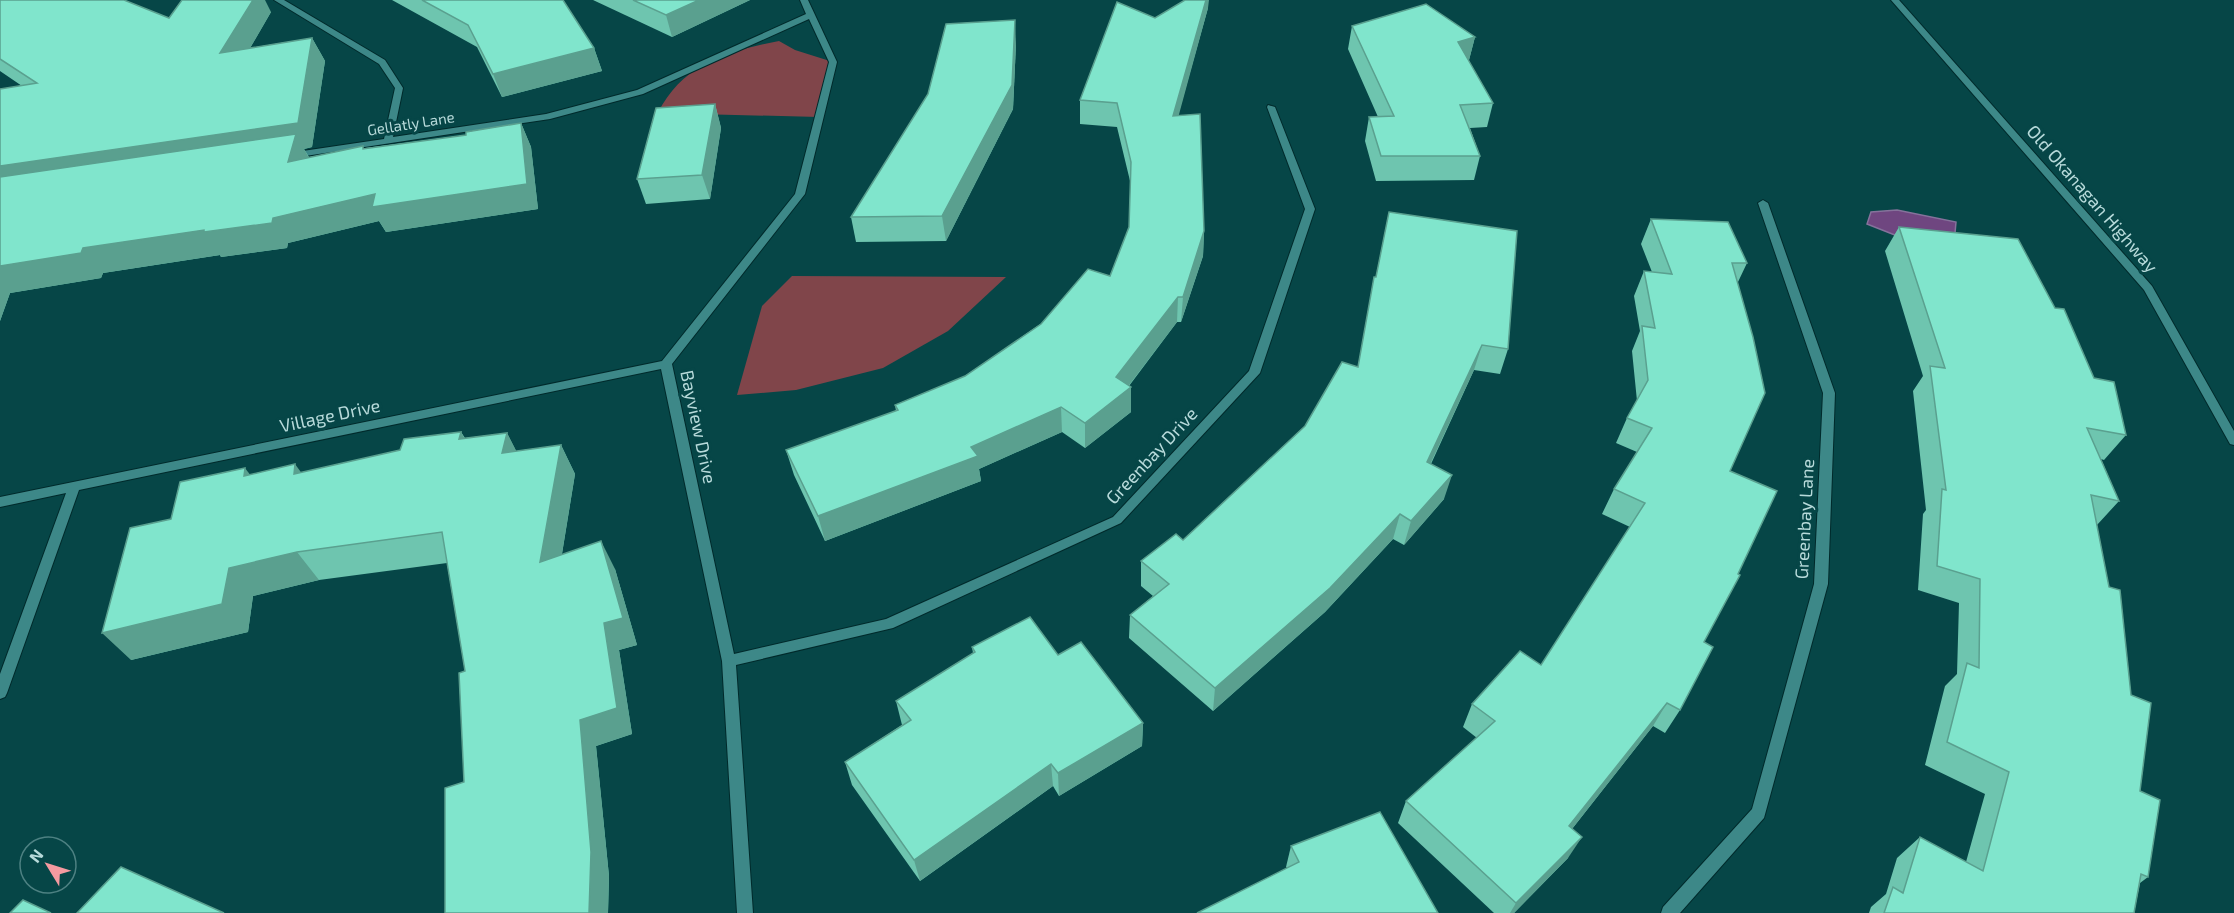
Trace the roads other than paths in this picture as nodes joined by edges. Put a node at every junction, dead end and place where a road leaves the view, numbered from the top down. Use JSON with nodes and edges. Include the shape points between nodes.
{"nodes":[{"id":1,"x":278,"y":0,"type":"edge"},
{"id":2,"x":804,"y":0,"type":"edge"},
{"id":3,"x":1895,"y":0,"type":"edge"},
{"id":4,"x":810,"y":15,"type":"junction"},
{"id":5,"x":1271,"y":107,"type":"dead end"},
{"id":6,"x":388,"y":141,"type":"junction"},
{"id":7,"x":282,"y":157,"type":"edge"},
{"id":8,"x":1763,"y":203,"type":"dead end"},
{"id":9,"x":666,"y":364,"type":"junction"},
{"id":10,"x":2234,"y":441,"type":"edge"},
{"id":11,"x":74,"y":488,"type":"junction"},
{"id":12,"x":0,"y":502,"type":"edge"},
{"id":13,"x":729,"y":661,"type":"junction"},
{"id":14,"x":0,"y":693,"type":"edge"},
{"id":15,"x":745,"y":913,"type":"edge"},
{"id":16,"x":1668,"y":913,"type":"edge"}],
"edges":[{"from":1,"to":6,"type":"street","via":[[382,62],[399,88]]},
{"from":2,"to":4,"type":"street","name":"Bayview Drive"},
{"from":3,"to":10,"type":"street","name":"Old Okanagan Highway","via":[[2148,288]]},
{"from":4,"to":6,"type":"street","name":"Gellatly Lane","via":[[640,92],[547,117]]},
{"from":4,"to":9,"type":"street","name":"Bayview Drive","via":[[833,62],[800,194]]},
{"from":5,"to":13,"type":"street","name":"Greenbay Drive","via":[[1310,209],[1254,373],[1117,520],[888,624]]},
{"from":6,"to":7,"type":"street","name":"Gellatly Lane"},
{"from":8,"to":16,"type":"street","name":"Greenbay Lane","via":[[1829,393],[1821,584],[1760,813]]},
{"from":9,"to":11,"type":"street","name":"Village Drive"},
{"from":9,"to":13,"type":"street","name":"Bayview Drive"},
{"from":11,"to":12,"type":"street","name":"Village Drive"},
{"from":11,"to":14,"type":"street"},
{"from":13,"to":15,"type":"street","name":"Bayview Drive"}]}
